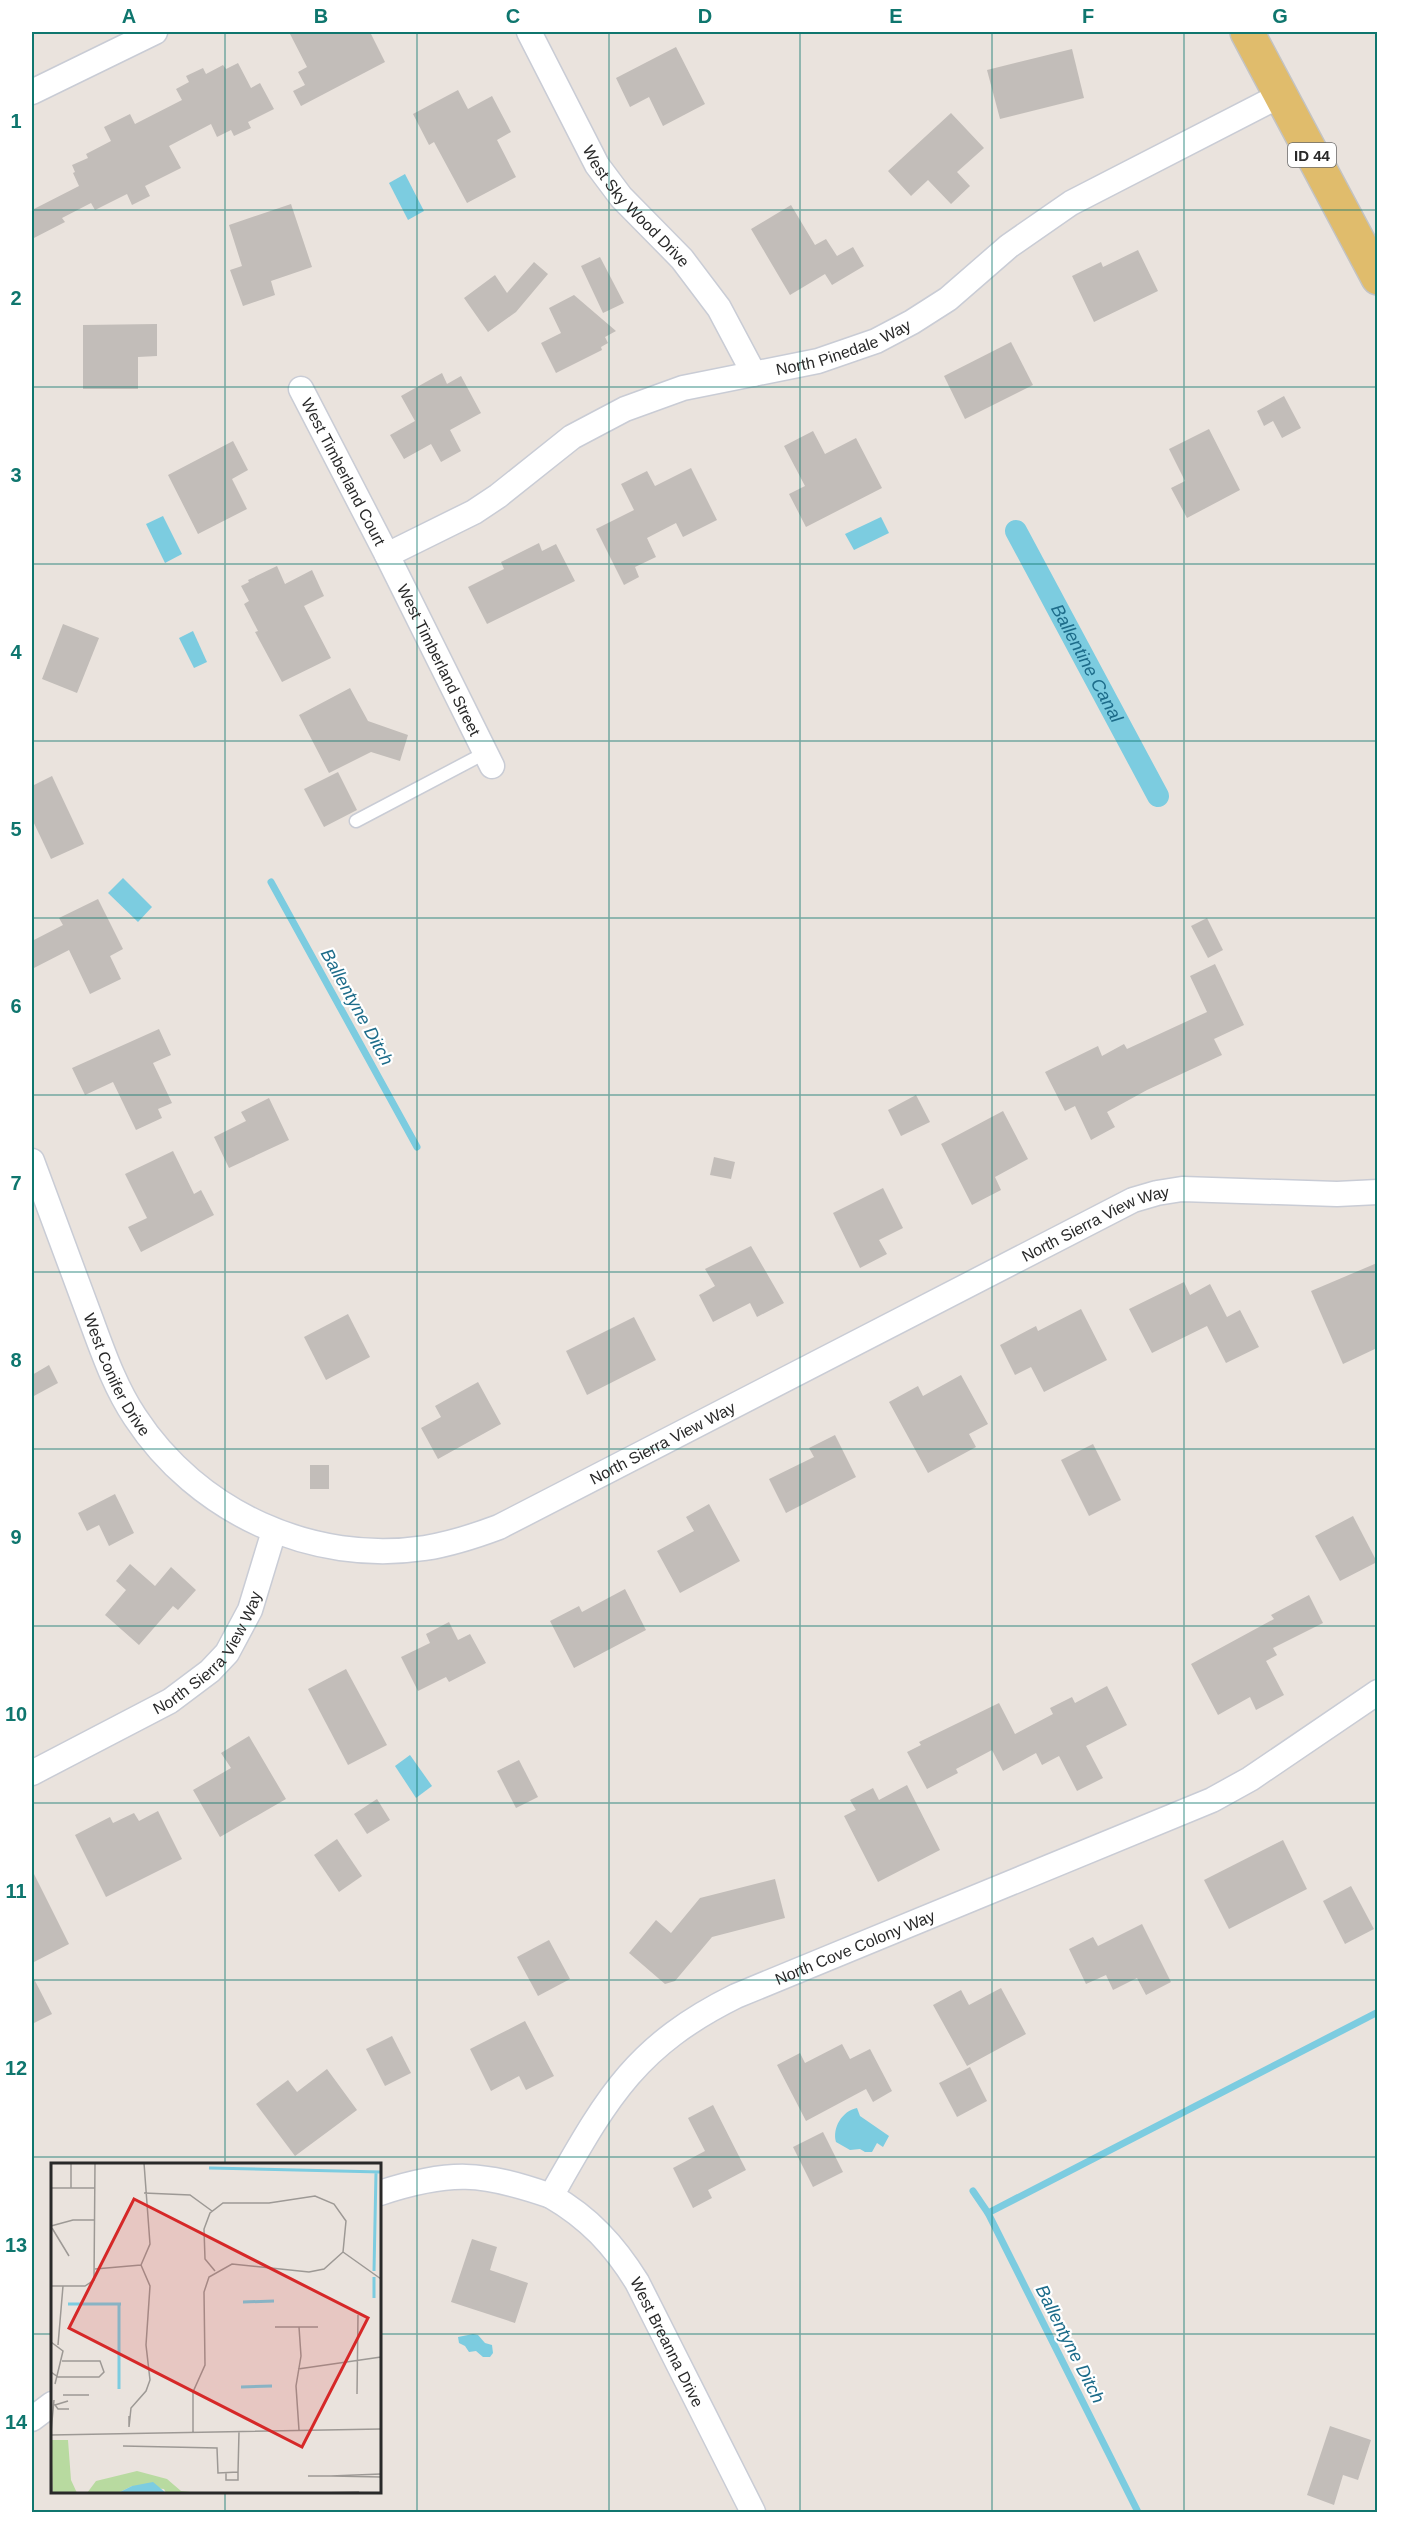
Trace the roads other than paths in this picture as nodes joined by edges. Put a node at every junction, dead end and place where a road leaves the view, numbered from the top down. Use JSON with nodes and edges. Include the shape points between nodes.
{"nodes":[{"id":1,"x":155,"y":32,"type":"edge"},
{"id":2,"x":529,"y":32,"type":"edge"},
{"id":3,"x":1247,"y":32,"type":"edge"},
{"id":4,"x":32,"y":93,"type":"edge"},
{"id":5,"x":1281,"y":95,"type":"junction"},
{"id":6,"x":1377,"y":278,"type":"edge"},
{"id":7,"x":754,"y":374,"type":"junction"},
{"id":8,"x":301,"y":389,"type":"dead end"},
{"id":9,"x":387,"y":555,"type":"junction"},
{"id":10,"x":488,"y":760,"type":"joint"},
{"id":11,"x":356,"y":821,"type":"dead end"},
{"id":12,"x":32,"y":1161,"type":"edge"},
{"id":13,"x":1377,"y":1192,"type":"edge"},
{"id":14,"x":274,"y":1531,"type":"junction"},
{"id":15,"x":1377,"y":1692,"type":"edge"},
{"id":16,"x":32,"y":1773,"type":"edge"},
{"id":17,"x":381,"y":2193,"type":"edge"},
{"id":18,"x":551,"y":2196,"type":"junction"},
{"id":19,"x":51,"y":2405,"type":"edge"},
{"id":20,"x":32,"y":2419,"type":"edge"},
{"id":21,"x":753,"y":2512,"type":"edge"}],
"edges":[{"from":1,"to":4,"type":"street"},
{"from":2,"to":7,"type":"street","name":"West Sky Wood Drive","via":[[597,165],[621,197],[682,259],[719,308]]},
{"from":3,"to":5,"type":"main road","number":"ID 44"},
{"from":5,"to":6,"type":"main road","number":"ID 44"},
{"from":5,"to":7,"type":"street","name":"North Pinedale Way","via":[[1071,203],[1010,246],[948,299],[912,322],[854,350]]},
{"from":7,"to":9,"type":"street","name":"North Pinedale Way","via":[[683,388],[625,409],[572,437],[474,512]]},
{"from":8,"to":9,"type":"street","name":"West Timberland Court"},
{"from":9,"to":10,"type":"street","name":"West Timberland Street"},
{"from":10,"to":11,"type":"lane"},
{"from":12,"to":14,"type":"street","name":"West Conifer Drive","via":[[111,1371],[134,1416],[165,1456],[203,1491]]},
{"from":13,"to":14,"type":"street","name":"North Sierra View Way","via":[[1190,1189],[1141,1197],[491,1530],[425,1548],[374,1551],[323,1545]]},
{"from":14,"to":16,"type":"street","name":"North Sierra View Way","via":[[250,1610],[231,1646],[210,1671],[170,1701]]},
{"from":15,"to":18,"type":"street","name":"North Cove Colony Way","via":[[1250,1779],[1212,1800],[736,1996],[685,2024],[660,2042],[621,2082],[594,2120]]},
{"from":17,"to":18,"type":"street","via":[[456,2176],[510,2182]]},
{"from":18,"to":21,"type":"street","name":"West Breanna Drive","via":[[583,2217],[621,2256]]},
{"from":19,"to":20,"type":"street"}]}
